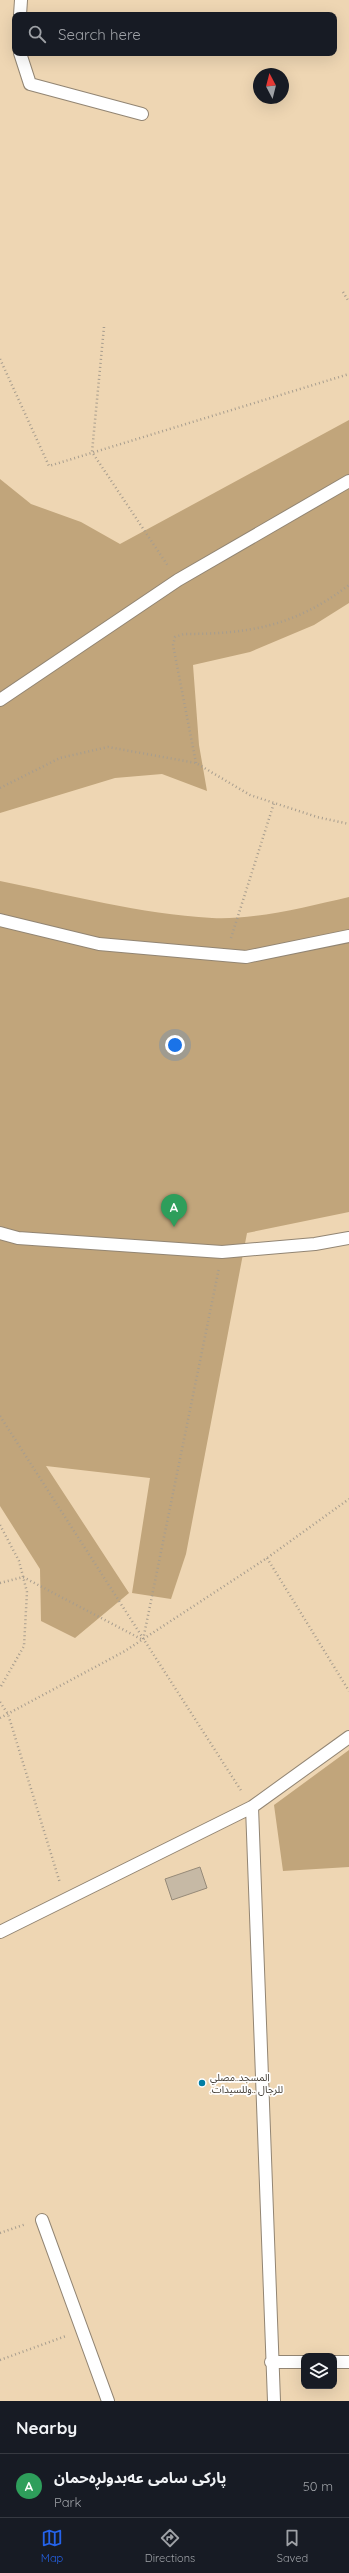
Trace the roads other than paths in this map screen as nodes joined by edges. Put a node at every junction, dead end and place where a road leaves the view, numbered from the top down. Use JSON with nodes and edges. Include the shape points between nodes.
{"nodes":[{"id":1,"x":21,"y":0,"type":"edge"},
{"id":2,"x":20,"y":12,"type":"edge"},
{"id":3,"x":21,"y":56,"type":"edge"},
{"id":4,"x":142,"y":114,"type":"dead end"},
{"id":5,"x":349,"y":481,"type":"edge"},
{"id":6,"x":0,"y":700,"type":"edge"},
{"id":7,"x":0,"y":920,"type":"edge"},
{"id":8,"x":349,"y":936,"type":"edge"},
{"id":9,"x":0,"y":1233,"type":"edge"},
{"id":10,"x":349,"y":1238,"type":"edge"},
{"id":11,"x":349,"y":1737,"type":"edge"},
{"id":12,"x":252,"y":1807,"type":"junction"},
{"id":13,"x":0,"y":1932,"type":"edge"},
{"id":14,"x":44,"y":2225,"type":"road end"},
{"id":15,"x":271,"y":2362,"type":"junction"},
{"id":16,"x":301,"y":2362,"type":"edge"},
{"id":17,"x":337,"y":2362,"type":"edge"},
{"id":18,"x":349,"y":2362,"type":"edge"},
{"id":19,"x":108,"y":2401,"type":"edge"},
{"id":20,"x":274,"y":2401,"type":"edge"}],
"edges":[{"from":1,"to":2,"type":"lane"},
{"from":3,"to":4,"type":"lane","via":[[30,84]]},
{"from":5,"to":6,"type":"lane","via":[[178,580]]},
{"from":7,"to":8,"type":"lane","via":[[99,944],[246,957]]},
{"from":9,"to":10,"type":"lane","via":[[18,1238],[222,1252],[315,1244]]},
{"from":11,"to":12,"type":"lane"},
{"from":12,"to":13,"type":"lane"},
{"from":12,"to":15,"type":"lane"},
{"from":14,"to":19,"type":"lane"},
{"from":15,"to":16,"type":"lane"},
{"from":15,"to":20,"type":"lane"},
{"from":17,"to":18,"type":"lane"}]}
